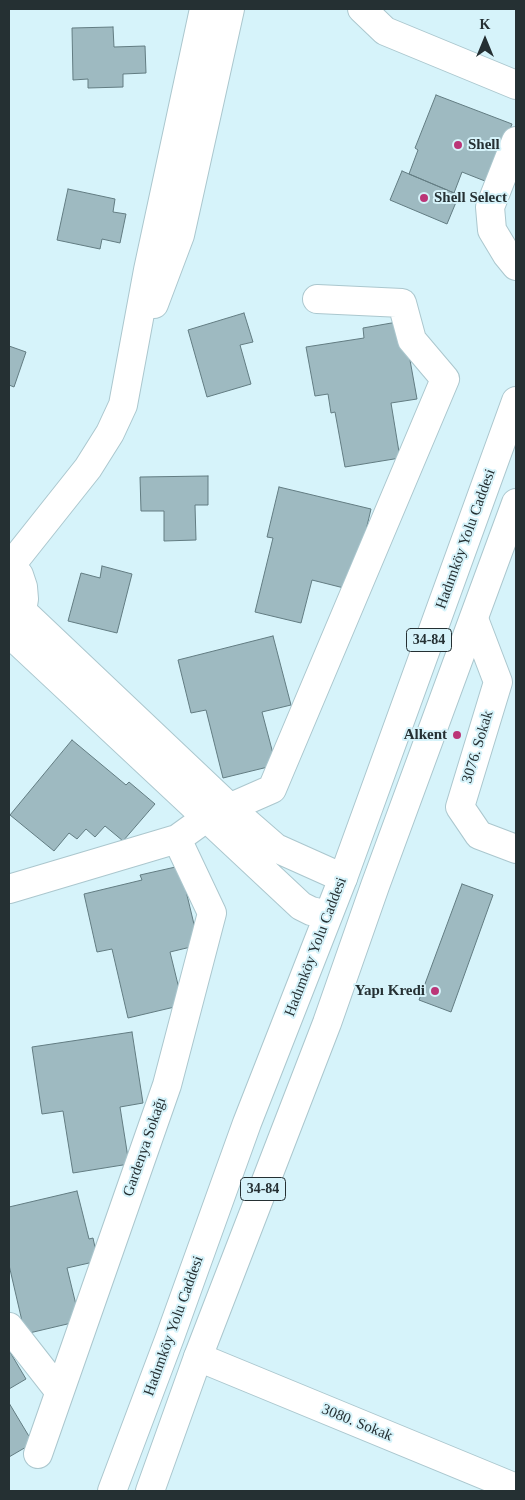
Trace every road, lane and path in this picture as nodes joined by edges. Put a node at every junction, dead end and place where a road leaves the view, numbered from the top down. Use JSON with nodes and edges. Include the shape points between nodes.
{"nodes":[{"id":1,"x":204,"y":9,"type":"edge"},
{"id":2,"x":230,"y":9,"type":"edge"},
{"id":3,"x":362,"y":9,"type":"edge"},
{"id":4,"x":516,"y":85,"type":"edge"},
{"id":5,"x":516,"y":141,"type":"edge"},
{"id":6,"x":516,"y":266,"type":"edge"},
{"id":7,"x":317,"y":299,"type":"dead end"},
{"id":8,"x":129,"y":376,"type":"junction"},
{"id":9,"x":516,"y":402,"type":"edge"},
{"id":10,"x":516,"y":503,"type":"edge"},
{"id":11,"x":10,"y":564,"type":"edge"},
{"id":12,"x":474,"y":619,"type":"junction"},
{"id":13,"x":13,"y":624,"type":"edge"},
{"id":14,"x":218,"y":813,"type":"junction"},
{"id":15,"x":177,"y":839,"type":"junction"},
{"id":16,"x":516,"y":849,"type":"edge"},
{"id":17,"x":343,"y":878,"type":"junction"},
{"id":18,"x":375,"y":886,"type":"junction"},
{"id":19,"x":9,"y":889,"type":"edge"},
{"id":20,"x":340,"y":913,"type":"junction"},
{"id":21,"x":327,"y":1023,"type":"junction"},
{"id":22,"x":9,"y":1327,"type":"edge"},
{"id":23,"x":198,"y":1357,"type":"junction"},
{"id":24,"x":59,"y":1391,"type":"junction"},
{"id":25,"x":38,"y":1454,"type":"dead end"},
{"id":26,"x":516,"y":1488,"type":"edge"},
{"id":27,"x":112,"y":1491,"type":"edge"},
{"id":28,"x":150,"y":1491,"type":"edge"}],
"edges":[{"from":1,"to":8,"type":"street","via":[[148,270]]},
{"from":2,"to":8,"type":"street","via":[[180,235]]},
{"from":3,"to":4,"type":"street","via":[[385,31]]},
{"from":5,"to":6,"type":"street","via":[[490,207],[492,230]]},
{"from":7,"to":14,"type":"street","via":[[402,303],[412,340],[445,380],[272,789]]},
{"from":8,"to":11,"type":"street","via":[[123,405],[88,468]]},
{"from":9,"to":17,"type":"street","name":"Hadımköy Yolu Caddesi","number":"34-84"},
{"from":10,"to":12,"type":"street","number":"34-84"},
{"from":11,"to":13,"type":"street","via":[[24,587],[24,599]]},
{"from":12,"to":16,"type":"street","name":"3076. Sokak","via":[[498,682],[460,807],[480,835]]},
{"from":12,"to":18,"type":"street","number":"34-84"},
{"from":13,"to":14,"type":"street"},
{"from":14,"to":15,"type":"street"},
{"from":14,"to":17,"type":"street","via":[[276,848]]},
{"from":14,"to":20,"type":"street","via":[[301,906],[311,911]]},
{"from":15,"to":19,"type":"street"},
{"from":15,"to":24,"type":"street","name":"Gardenya Sokağı","via":[[212,913],[167,1085]]},
{"from":17,"to":20,"type":"street","name":"Hadımköy Yolu Caddesi","number":"34-84"},
{"from":18,"to":20,"type":"street","via":[[368,897]]},
{"from":18,"to":21,"type":"street","number":"34-84"},
{"from":20,"to":21,"type":"street","via":[[328,981]]},
{"from":20,"to":27,"type":"street","name":"Hadımköy Yolu Caddesi","number":"34-84","via":[[247,1122]]},
{"from":21,"to":23,"type":"street","number":"34-84"},
{"from":22,"to":24,"type":"street"},
{"from":23,"to":26,"type":"street","name":"3080. Sokak"},
{"from":23,"to":28,"type":"street","number":"34-84"},
{"from":24,"to":25,"type":"street","name":"Gardenya Sokağı"}]}
